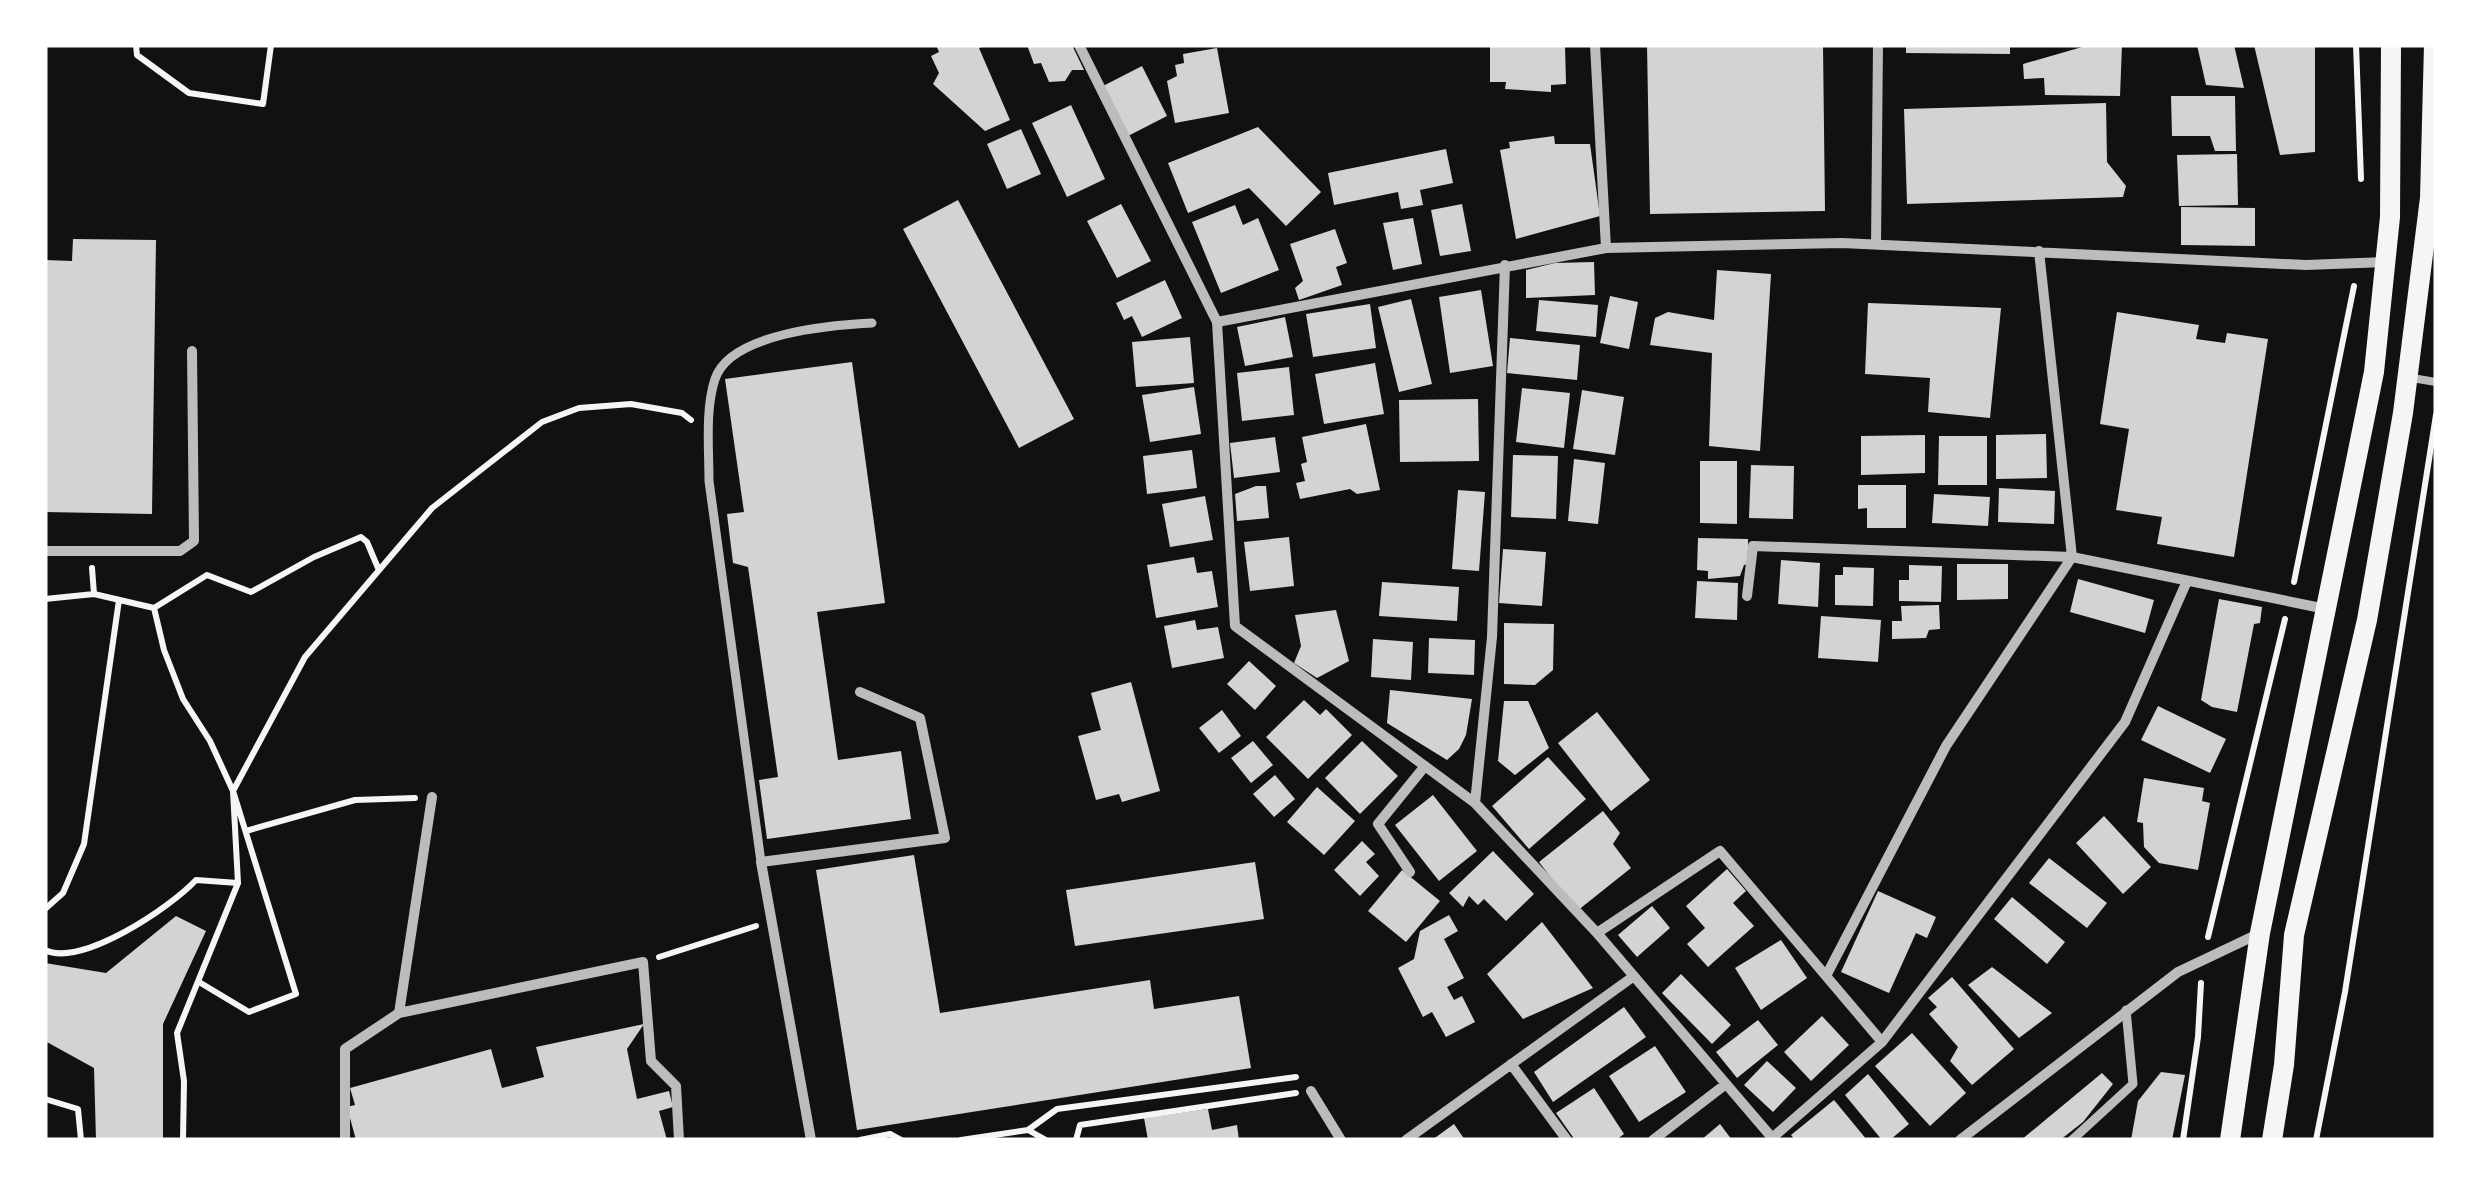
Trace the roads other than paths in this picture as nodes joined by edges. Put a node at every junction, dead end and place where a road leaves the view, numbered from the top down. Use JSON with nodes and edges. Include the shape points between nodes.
{"nodes":[{"id":1,"x":1079,"y":45,"type":"edge"},
{"id":2,"x":1595,"y":45,"type":"edge"},
{"id":3,"x":1878,"y":45,"type":"edge"},
{"id":4,"x":2391,"y":45,"type":"edge"},
{"id":5,"x":2434,"y":45,"type":"edge"},
{"id":6,"x":2435,"y":132,"type":"edge"},
{"id":7,"x":1876,"y":244,"type":"junction"},
{"id":8,"x":1606,"y":248,"type":"junction"},
{"id":9,"x":2040,"y":250,"type":"junction"},
{"id":10,"x":2386,"y":262,"type":"junction"},
{"id":11,"x":1505,"y":266,"type":"junction"},
{"id":12,"x":1217,"y":322,"type":"junction"},
{"id":13,"x":872,"y":323,"type":"dead end"},
{"id":14,"x":192,"y":351,"type":"dead end"},
{"id":15,"x":2408,"y":377,"type":"junction"},
{"id":16,"x":2436,"y":382,"type":"edge"},
{"id":17,"x":45,"y":552,"type":"edge"},
{"id":18,"x":2072,"y":557,"type":"junction"},
{"id":19,"x":2187,"y":581,"type":"junction"},
{"id":20,"x":1747,"y":596,"type":"dead end"},
{"id":21,"x":2326,"y":608,"type":"junction"},
{"id":22,"x":860,"y":692,"type":"dead end"},
{"id":23,"x":1426,"y":766,"type":"junction"},
{"id":24,"x":432,"y":797,"type":"road end"},
{"id":25,"x":1475,"y":803,"type":"junction"},
{"id":26,"x":761,"y":862,"type":"junction"},
{"id":27,"x":1410,"y":872,"type":"dead end"},
{"id":28,"x":1597,"y":933,"type":"junction"},
{"id":29,"x":2260,"y":933,"type":"junction"},
{"id":30,"x":2294,"y":936,"type":"junction"},
{"id":31,"x":1634,"y":976,"type":"junction"},
{"id":32,"x":1826,"y":976,"type":"junction"},
{"id":33,"x":2126,"y":1010,"type":"junction"},
{"id":34,"x":399,"y":1013,"type":"junction"},
{"id":35,"x":1882,"y":1042,"type":"junction"},
{"id":36,"x":1511,"y":1064,"type":"junction"},
{"id":37,"x":1726,"y":1084,"type":"junction"},
{"id":38,"x":1310,"y":1091,"type":"road end"},
{"id":39,"x":1773,"y":1139,"type":"edge"},
{"id":40,"x":345,"y":1140,"type":"edge"},
{"id":41,"x":679,"y":1140,"type":"edge"},
{"id":42,"x":812,"y":1140,"type":"edge"},
{"id":43,"x":1341,"y":1140,"type":"edge"},
{"id":44,"x":1406,"y":1140,"type":"edge"},
{"id":45,"x":1567,"y":1140,"type":"edge"},
{"id":46,"x":1653,"y":1140,"type":"edge"},
{"id":47,"x":1960,"y":1140,"type":"edge"},
{"id":48,"x":2072,"y":1140,"type":"edge"},
{"id":49,"x":2230,"y":1140,"type":"edge"},
{"id":50,"x":2272,"y":1140,"type":"edge"}],
"edges":[{"from":1,"to":12,"type":"street"},
{"from":2,"to":8,"type":"street"},
{"from":3,"to":7,"type":"street"},
{"from":4,"to":10,"type":"main road"},
{"from":5,"to":6,"type":"main road"},
{"from":6,"to":15,"type":"main road"},
{"from":7,"to":8,"type":"street"},
{"from":7,"to":9,"type":"street"},
{"from":8,"to":11,"type":"street"},
{"from":9,"to":10,"type":"street","via":[[2306,265]]},
{"from":9,"to":18,"type":"street"},
{"from":10,"to":21,"type":"main road","via":[[2366,424]]},
{"from":11,"to":12,"type":"street"},
{"from":11,"to":25,"type":"street","via":[[1492,638]]},
{"from":12,"to":23,"type":"street","via":[[1235,626]]},
{"from":13,"to":26,"type":"street","via":[[799,331],[750,347],[716,377],[709,481]]},
{"from":14,"to":17,"type":"street","via":[[194,541],[180,551]]},
{"from":15,"to":16,"type":"lane"},
{"from":15,"to":30,"type":"main road","via":[[2367,620]]},
{"from":18,"to":19,"type":"street"},
{"from":18,"to":20,"type":"street","via":[[1752,546]]},
{"from":18,"to":32,"type":"street","via":[[1946,746]]},
{"from":19,"to":21,"type":"street"},
{"from":19,"to":35,"type":"street","via":[[2125,722]]},
{"from":21,"to":29,"type":"main road"},
{"from":22,"to":26,"type":"street","via":[[920,718],[945,838]]},
{"from":23,"to":25,"type":"street"},
{"from":23,"to":27,"type":"street","via":[[1378,824]]},
{"from":24,"to":34,"type":"street"},
{"from":25,"to":28,"type":"street"},
{"from":26,"to":42,"type":"street"},
{"from":28,"to":31,"type":"street"},
{"from":28,"to":32,"type":"street","via":[[1720,851]]},
{"from":29,"to":30,"type":"main road"},
{"from":29,"to":33,"type":"street","via":[[2178,972]]},
{"from":29,"to":49,"type":"main road"},
{"from":30,"to":50,"type":"main road"},
{"from":31,"to":36,"type":"street"},
{"from":31,"to":37,"type":"street"},
{"from":32,"to":35,"type":"street"},
{"from":33,"to":47,"type":"street"},
{"from":33,"to":48,"type":"street","via":[[2134,1084]]},
{"from":34,"to":40,"type":"street","via":[[345,1048]]},
{"from":34,"to":41,"type":"street","via":[[643,962],[650,1061],[676,1086]]},
{"from":35,"to":39,"type":"street"},
{"from":36,"to":44,"type":"street"},
{"from":36,"to":45,"type":"street"},
{"from":37,"to":39,"type":"street"},
{"from":37,"to":46,"type":"street"},
{"from":38,"to":43,"type":"street"}]}
